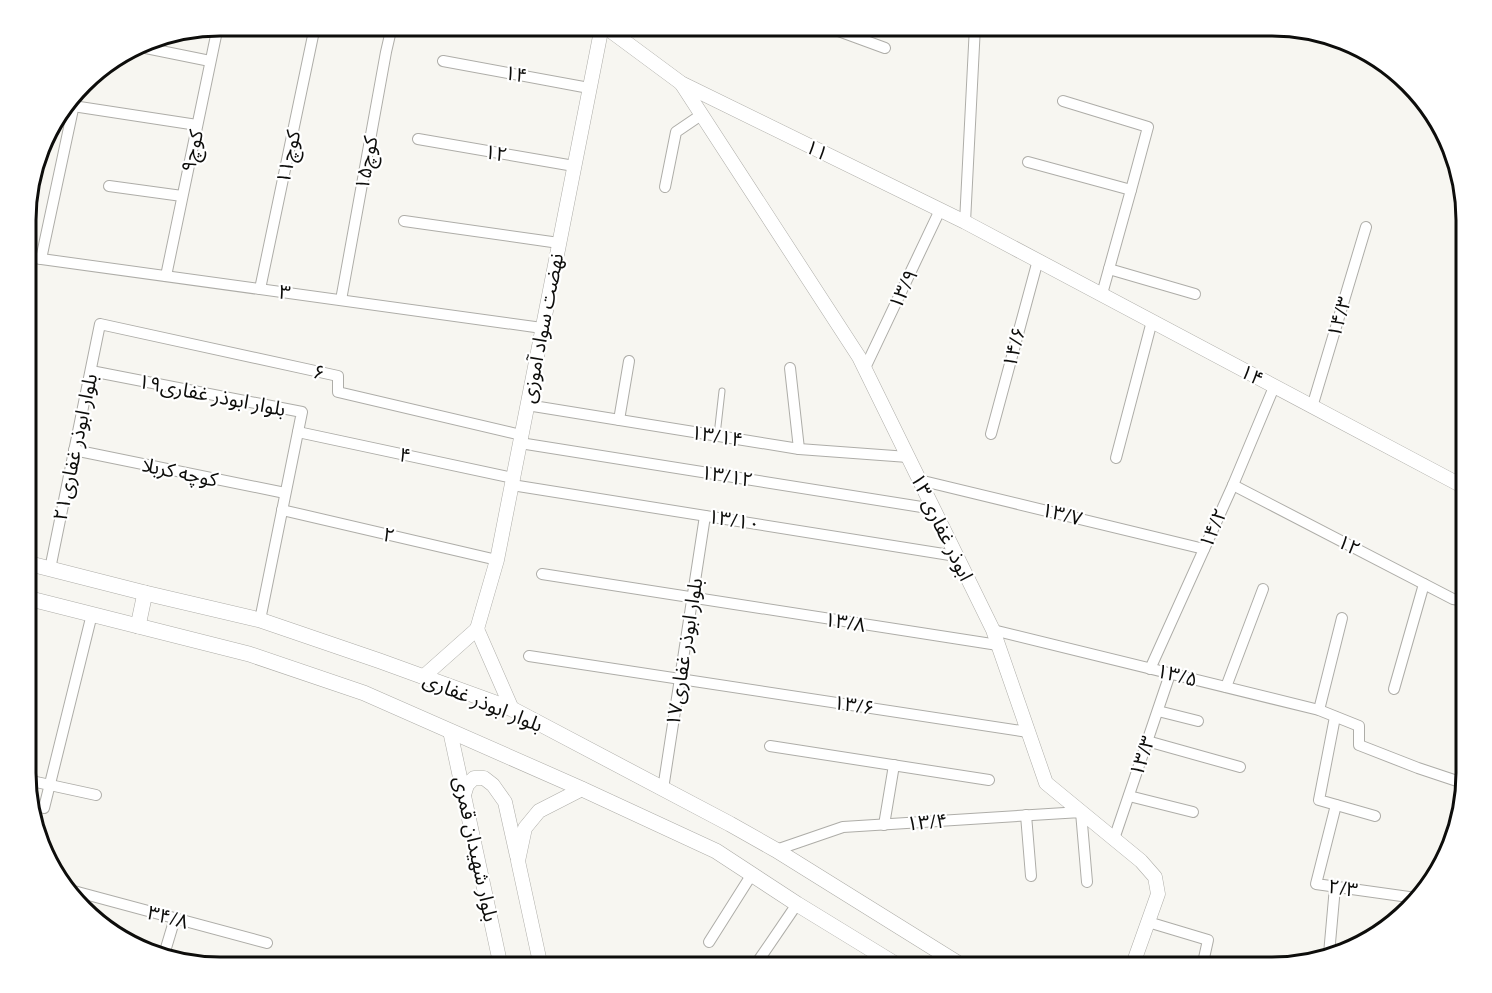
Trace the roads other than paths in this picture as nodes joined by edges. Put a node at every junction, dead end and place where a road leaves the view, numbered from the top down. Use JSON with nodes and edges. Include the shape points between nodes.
{"nodes":[{"id":1,"x":216,"y":36,"type":"edge"},
{"id":2,"x":313,"y":36,"type":"edge"},
{"id":3,"x":390,"y":36,"type":"edge"},
{"id":4,"x":601,"y":36,"type":"edge"},
{"id":5,"x":616,"y":36,"type":"edge"},
{"id":6,"x":852,"y":36,"type":"edge"},
{"id":7,"x":974,"y":36,"type":"edge"},
{"id":8,"x":885,"y":48,"type":"dead end"},
{"id":9,"x":152,"y":49,"type":"edge"},
{"id":10,"x":442,"y":61,"type":"dead end"},
{"id":11,"x":210,"y":62,"type":"junction"},
{"id":12,"x":681,"y":84,"type":"junction"},
{"id":13,"x":589,"y":88,"type":"junction"},
{"id":14,"x":80,"y":101,"type":"edge"},
{"id":15,"x":1063,"y":101,"type":"dead end"},
{"id":16,"x":73,"y":110,"type":"edge"},
{"id":17,"x":701,"y":115,"type":"junction"},
{"id":18,"x":197,"y":125,"type":"junction"},
{"id":19,"x":418,"y":140,"type":"dead end"},
{"id":20,"x":1028,"y":162,"type":"dead end"},
{"id":21,"x":574,"y":166,"type":"junction"},
{"id":22,"x":109,"y":186,"type":"dead end"},
{"id":23,"x":666,"y":187,"type":"dead end"},
{"id":24,"x":1131,"y":190,"type":"junction"},
{"id":25,"x":182,"y":196,"type":"junction"},
{"id":26,"x":940,"y":210,"type":"junction"},
{"id":27,"x":404,"y":221,"type":"dead end"},
{"id":28,"x":965,"y":222,"type":"junction"},
{"id":29,"x":1366,"y":227,"type":"dead end"},
{"id":30,"x":559,"y":243,"type":"junction"},
{"id":31,"x":36,"y":258,"type":"edge"},
{"id":32,"x":41,"y":259,"type":"junction"},
{"id":33,"x":1038,"y":260,"type":"junction"},
{"id":34,"x":1110,"y":269,"type":"junction"},
{"id":35,"x":166,"y":276,"type":"junction"},
{"id":36,"x":260,"y":289,"type":"junction"},
{"id":37,"x":1102,"y":294,"type":"junction"},
{"id":38,"x":1195,"y":294,"type":"dead end"},
{"id":39,"x":341,"y":300,"type":"junction"},
{"id":40,"x":1152,"y":321,"type":"junction"},
{"id":41,"x":100,"y":324,"type":"joint"},
{"id":42,"x":542,"y":328,"type":"junction"},
{"id":43,"x":629,"y":361,"type":"dead end"},
{"id":44,"x":790,"y":368,"type":"dead end"},
{"id":45,"x":865,"y":368,"type":"junction"},
{"id":46,"x":91,"y":371,"type":"junction"},
{"id":47,"x":1274,"y":387,"type":"junction"},
{"id":48,"x":722,"y":392,"type":"dead end"},
{"id":49,"x":527,"y":405,"type":"junction"},
{"id":50,"x":1312,"y":407,"type":"junction"},
{"id":51,"x":619,"y":420,"type":"junction"},
{"id":52,"x":298,"y":432,"type":"junction"},
{"id":53,"x":991,"y":434,"type":"dead end"},
{"id":54,"x":717,"y":435,"type":"junction"},
{"id":55,"x":521,"y":439,"type":"junction"},
{"id":56,"x":799,"y":449,"type":"junction"},
{"id":57,"x":75,"y":450,"type":"junction"},
{"id":58,"x":908,"y":458,"type":"junction"},
{"id":59,"x":1116,"y":458,"type":"dead end"},
{"id":60,"x":919,"y":480,"type":"junction"},
{"id":61,"x":512,"y":481,"type":"junction"},
{"id":62,"x":1456,"y":483,"type":"edge"},
{"id":63,"x":1233,"y":484,"type":"junction"},
{"id":64,"x":285,"y":493,"type":"junction"},
{"id":65,"x":934,"y":509,"type":"junction"},
{"id":66,"x":282,"y":510,"type":"junction"},
{"id":67,"x":705,"y":516,"type":"junction"},
{"id":68,"x":1204,"y":549,"type":"junction"},
{"id":69,"x":956,"y":556,"type":"junction"},
{"id":70,"x":497,"y":560,"type":"junction"},
{"id":71,"x":36,"y":565,"type":"edge"},
{"id":72,"x":50,"y":569,"type":"junction"},
{"id":73,"x":542,"y":574,"type":"dead end"},
{"id":74,"x":1424,"y":584,"type":"junction"},
{"id":75,"x":1263,"y":589,"type":"dead end"},
{"id":76,"x":145,"y":593,"type":"junction"},
{"id":77,"x":693,"y":598,"type":"junction"},
{"id":78,"x":1456,"y":599,"type":"edge"},
{"id":79,"x":36,"y":600,"type":"edge"},
{"id":80,"x":92,"y":614,"type":"junction"},
{"id":81,"x":1342,"y":618,"type":"dead end"},
{"id":82,"x":260,"y":620,"type":"junction"},
{"id":83,"x":138,"y":626,"type":"junction"},
{"id":84,"x":477,"y":629,"type":"junction"},
{"id":85,"x":993,"y":630,"type":"junction"},
{"id":86,"x":998,"y":645,"type":"junction"},
{"id":87,"x":529,"y":656,"type":"dead end"},
{"id":88,"x":1150,"y":669,"type":"junction"},
{"id":89,"x":1170,"y":674,"type":"junction"},
{"id":90,"x":423,"y":677,"type":"junction"},
{"id":91,"x":680,"y":679,"type":"junction"},
{"id":92,"x":1226,"y":687,"type":"junction"},
{"id":93,"x":1394,"y":689,"type":"dead end"},
{"id":94,"x":512,"y":709,"type":"junction"},
{"id":95,"x":1319,"y":710,"type":"junction"},
{"id":96,"x":1158,"y":711,"type":"junction"},
{"id":97,"x":1335,"y":717,"type":"junction"},
{"id":98,"x":1198,"y":722,"type":"dead end"},
{"id":99,"x":450,"y":731,"type":"junction"},
{"id":100,"x":1028,"y":732,"type":"junction"},
{"id":101,"x":1148,"y":741,"type":"junction"},
{"id":102,"x":770,"y":746,"type":"dead end"},
{"id":103,"x":894,"y":765,"type":"junction"},
{"id":104,"x":1240,"y":767,"type":"dead end"},
{"id":105,"x":989,"y":780,"type":"dead end"},
{"id":106,"x":1456,"y":781,"type":"edge"},
{"id":107,"x":37,"y":782,"type":"edge"},
{"id":108,"x":50,"y":785,"type":"junction"},
{"id":109,"x":582,"y":789,"type":"junction"},
{"id":110,"x":663,"y":789,"type":"junction"},
{"id":111,"x":96,"y":795,"type":"dead end"},
{"id":112,"x":464,"y":795,"type":"junction"},
{"id":113,"x":1129,"y":796,"type":"junction"},
{"id":114,"x":1336,"y":804,"type":"junction"},
{"id":115,"x":44,"y":808,"type":"dead end"},
{"id":116,"x":1082,"y":812,"type":"junction"},
{"id":117,"x":1192,"y":812,"type":"dead end"},
{"id":118,"x":1026,"y":815,"type":"junction"},
{"id":119,"x":1375,"y":816,"type":"dead end"},
{"id":120,"x":884,"y":825,"type":"junction"},
{"id":121,"x":1114,"y":838,"type":"junction"},
{"id":122,"x":776,"y":850,"type":"junction"},
{"id":123,"x":518,"y":861,"type":"junction"},
{"id":124,"x":752,"y":874,"type":"junction"},
{"id":125,"x":1031,"y":876,"type":"dead end"},
{"id":126,"x":1087,"y":882,"type":"dead end"},
{"id":127,"x":1335,"y":887,"type":"junction"},
{"id":128,"x":81,"y":893,"type":"edge"},
{"id":129,"x":1407,"y":897,"type":"edge"},
{"id":130,"x":797,"y":904,"type":"junction"},
{"id":131,"x":175,"y":918,"type":"junction"},
{"id":132,"x":1149,"y":922,"type":"junction"},
{"id":133,"x":708,"y":942,"type":"dead end"},
{"id":134,"x":267,"y":943,"type":"dead end"},
{"id":135,"x":1330,"y":947,"type":"edge"},
{"id":136,"x":166,"y":949,"type":"edge"},
{"id":137,"x":499,"y":957,"type":"edge"},
{"id":138,"x":539,"y":957,"type":"edge"},
{"id":139,"x":761,"y":957,"type":"edge"},
{"id":140,"x":875,"y":957,"type":"edge"},
{"id":141,"x":948,"y":957,"type":"edge"},
{"id":142,"x":1136,"y":957,"type":"edge"},
{"id":143,"x":1204,"y":957,"type":"edge"}],
"edges":[{"from":1,"to":11,"type":"street","name":"۹کوچ"},
{"from":2,"to":36,"type":"street","name":"۱۱کوچ"},
{"from":3,"to":39,"type":"street","name":"۱۵کوچ"},
{"from":4,"to":13,"type":"street","name":"نهضت سواد آموزی"},
{"from":5,"to":12,"type":"street","name":"۱۱"},
{"from":6,"to":8,"type":"street"},
{"from":7,"to":28,"type":"street"},
{"from":9,"to":11,"type":"street"},
{"from":10,"to":13,"type":"street","name":"۱۴"},
{"from":11,"to":18,"type":"street","name":"۹کوچ"},
{"from":12,"to":17,"type":"street","name":"۱۳ ابوذر غفاری"},
{"from":12,"to":26,"type":"street","name":"۱۱"},
{"from":13,"to":21,"type":"street","name":"نهضت سواد آموزی"},
{"from":14,"to":18,"type":"street"},
{"from":15,"to":24,"type":"street","via":[[1148,127]]},
{"from":16,"to":32,"type":"street"},
{"from":17,"to":23,"type":"street","via":[[676,132]]},
{"from":17,"to":45,"type":"street","name":"۱۳ ابوذر غفاری"},
{"from":18,"to":25,"type":"street","name":"۹کوچ"},
{"from":19,"to":21,"type":"street","name":"۱۲"},
{"from":20,"to":24,"type":"street"},
{"from":21,"to":30,"type":"street","name":"نهضت سواد آموزی"},
{"from":22,"to":25,"type":"street"},
{"from":24,"to":34,"type":"street"},
{"from":25,"to":35,"type":"street","name":"۹کوچ"},
{"from":26,"to":28,"type":"street","name":"۱۱"},
{"from":26,"to":45,"type":"street","name":"۱۳/۹"},
{"from":27,"to":30,"type":"street"},
{"from":28,"to":33,"type":"street","name":"۱۱"},
{"from":29,"to":50,"type":"street","name":"۱۴/۳"},
{"from":30,"to":42,"type":"street","name":"نهضت سواد آموزی"},
{"from":31,"to":32,"type":"street","name":"۳"},
{"from":32,"to":35,"type":"street","name":"۳"},
{"from":33,"to":37,"type":"street","name":"۱۴"},
{"from":33,"to":53,"type":"street","name":"۱۴/۶"},
{"from":34,"to":37,"type":"street"},
{"from":34,"to":38,"type":"street"},
{"from":35,"to":36,"type":"street","name":"۳"},
{"from":36,"to":39,"type":"street","name":"۳"},
{"from":37,"to":40,"type":"street","name":"۱۴"},
{"from":39,"to":42,"type":"street","name":"۳"},
{"from":40,"to":47,"type":"street","name":"۱۴"},
{"from":40,"to":59,"type":"street"},
{"from":41,"to":46,"type":"street","name":"۲۱بلوار ابوذر غفاری"},
{"from":41,"to":55,"type":"street","name":"۶","via":[[338,376],[338,392]]},
{"from":42,"to":49,"type":"street","name":"نهضت سواد آموزی"},
{"from":43,"to":51,"type":"street"},
{"from":44,"to":56,"type":"street"},
{"from":45,"to":58,"type":"street","name":"۱۳ ابوذر غفاری"},
{"from":46,"to":52,"type":"street","name":"بلوار ابوذر غفاری۱۹","via":[[302,412]]},
{"from":46,"to":57,"type":"street","name":"۲۱بلوار ابوذر غفاری"},
{"from":47,"to":50,"type":"street","name":"۱۴"},
{"from":47,"to":63,"type":"street","name":"۱۴/۲"},
{"from":48,"to":54,"type":"lane"},
{"from":49,"to":51,"type":"street","name":"۱۳/۱۴"},
{"from":49,"to":55,"type":"street","name":"نهضت سواد آموزی"},
{"from":50,"to":62,"type":"street","name":"۱۴"},
{"from":51,"to":54,"type":"street","name":"۱۳/۱۴"},
{"from":52,"to":61,"type":"street","name":"۴"},
{"from":52,"to":64,"type":"street","name":"بلوار ابوذر غفاری۱۹"},
{"from":54,"to":56,"type":"street","name":"۱۳/۱۴"},
{"from":55,"to":61,"type":"street","name":"نهضت سواد آموزی"},
{"from":55,"to":65,"type":"street","name":"۱۳/۱۲"},
{"from":56,"to":58,"type":"street","name":"۱۳/۱۴"},
{"from":57,"to":64,"type":"street","name":"کوچه کربلا"},
{"from":57,"to":72,"type":"street","name":"۲۱بلوار ابوذر غفاری"},
{"from":58,"to":60,"type":"street","name":"۱۳ ابوذر غفاری"},
{"from":60,"to":65,"type":"street","name":"۱۳ ابوذر غفاری"},
{"from":60,"to":68,"type":"street","name":"۱۳/۷"},
{"from":61,"to":67,"type":"street","name":"۱۳/۱۰"},
{"from":61,"to":70,"type":"street","name":"نهضت سواد آموزی"},
{"from":63,"to":68,"type":"street","name":"۱۴/۲"},
{"from":63,"to":74,"type":"street","name":"۱۲"},
{"from":64,"to":66,"type":"street","name":"بلوار ابوذر غفاری۱۹"},
{"from":65,"to":69,"type":"street","name":"۱۳ ابوذر غفاری"},
{"from":66,"to":70,"type":"street","name":"۲"},
{"from":66,"to":82,"type":"street","name":"بلوار ابوذر غفاری۱۹"},
{"from":67,"to":69,"type":"street","name":"۱۳/۱۰"},
{"from":67,"to":77,"type":"street","name":"بلوار ابوذر غفاری۱۷"},
{"from":68,"to":88,"type":"street","name":"۱۴/۲"},
{"from":69,"to":85,"type":"street","name":"۱۳ ابوذر غفاری"},
{"from":70,"to":84,"type":"street","name":"نهضت سواد آموزی"},
{"from":71,"to":72,"type":"main road","name":"بلوار ابوذر غفاری"},
{"from":72,"to":76,"type":"main road","name":"بلوار ابوذر غفاری"},
{"from":73,"to":77,"type":"street"},
{"from":74,"to":78,"type":"street","name":"۱۲"},
{"from":74,"to":93,"type":"street"},
{"from":75,"to":92,"type":"street"},
{"from":76,"to":82,"type":"main road","name":"بلوار ابوذر غفاری"},
{"from":76,"to":83,"type":"main road"},
{"from":77,"to":86,"type":"street","name":"۱۳/۸"},
{"from":77,"to":91,"type":"street","name":"بلوار ابوذر غفاری۱۷"},
{"from":79,"to":80,"type":"main road","name":"بلوار ابوذر غفاری"},
{"from":80,"to":83,"type":"main road","name":"بلوار ابوذر غفاری"},
{"from":80,"to":108,"type":"street"},
{"from":81,"to":95,"type":"street"},
{"from":82,"to":90,"type":"main road","name":"بلوار ابوذر غفاری"},
{"from":83,"to":99,"type":"main road","name":"بلوار ابوذر غفاری","via":[[270,661],[364,693]]},
{"from":84,"to":90,"type":"street"},
{"from":84,"to":94,"type":"street"},
{"from":85,"to":86,"type":"street","name":"۱۳ ابوذر غفاری"},
{"from":85,"to":88,"type":"street","name":"۱۳/۵"},
{"from":86,"to":100,"type":"street","name":"۱۳ ابوذر غفاری"},
{"from":87,"to":91,"type":"street","name":"۱۳/۶"},
{"from":88,"to":89,"type":"street","name":"۱۳/۵"},
{"from":89,"to":92,"type":"street","name":"۱۳/۵"},
{"from":89,"to":96,"type":"street","name":"۱۳/۳"},
{"from":90,"to":94,"type":"main road","name":"بلوار ابوذر غفاری"},
{"from":91,"to":100,"type":"street","name":"۱۳/۶"},
{"from":91,"to":110,"type":"street","name":"بلوار ابوذر غفاری۱۷"},
{"from":92,"to":95,"type":"street","name":"۱۳/۵"},
{"from":94,"to":110,"type":"main road","name":"بلوار ابوذر غفاری"},
{"from":95,"to":97,"type":"street","name":"۱۳/۵"},
{"from":96,"to":98,"type":"street"},
{"from":96,"to":101,"type":"street","name":"۱۳/۳"},
{"from":97,"to":106,"type":"street","name":"۱۳/۵","via":[[1359,726],[1359,745]]},
{"from":97,"to":114,"type":"street","via":[[1319,800]]},
{"from":99,"to":109,"type":"main road","name":"بلوار ابوذر غفاری"},
{"from":99,"to":112,"type":"street","name":"بلوار شهیدان قمری"},
{"from":100,"to":116,"type":"street","name":"۱۳ ابوذر غفاری","via":[[1046,783]]},
{"from":101,"to":104,"type":"street"},
{"from":101,"to":113,"type":"street","name":"۱۳/۳"},
{"from":102,"to":103,"type":"street"},
{"from":103,"to":105,"type":"street"},
{"from":103,"to":120,"type":"street"},
{"from":107,"to":108,"type":"street"},
{"from":108,"to":111,"type":"street"},
{"from":108,"to":115,"type":"street"},
{"from":109,"to":123,"type":"street","name":"بلوار شهیدان قمری","via":[[539,811],[525,828]]},
{"from":109,"to":124,"type":"main road","name":"بلوار ابوذر غفاری","via":[[716,851]]},
{"from":110,"to":122,"type":"main road","name":"بلوار ابوذر غفاری"},
{"from":112,"to":123,"type":"street","via":[[474,778],[484,778],[493,785],[505,802]]},
{"from":112,"to":137,"type":"street","name":"بلوار شهیدان قمری"},
{"from":113,"to":117,"type":"street"},
{"from":113,"to":121,"type":"street","name":"۱۳/۳"},
{"from":114,"to":119,"type":"street"},
{"from":114,"to":127,"type":"street","name":"۲/۳","via":[[1316,884]]},
{"from":116,"to":118,"type":"street","name":"۱۳/۴"},
{"from":116,"to":121,"type":"street","name":"۱۳ ابوذر غفاری"},
{"from":116,"to":126,"type":"street"},
{"from":118,"to":120,"type":"street","name":"۱۳/۴"},
{"from":118,"to":125,"type":"street"},
{"from":120,"to":122,"type":"street","name":"۱۳/۴","via":[[843,827]]},
{"from":121,"to":132,"type":"street","name":"۱۳ ابوذر غفاری","via":[[1155,877],[1158,894]]},
{"from":122,"to":141,"type":"main road","name":"بلوار ابوذر غفاری"},
{"from":123,"to":138,"type":"street","name":"بلوار شهیدان قمری"},
{"from":124,"to":130,"type":"main road","name":"بلوار ابوذر غفاری"},
{"from":124,"to":133,"type":"street"},
{"from":127,"to":129,"type":"street","name":"۲/۳"},
{"from":127,"to":135,"type":"street"},
{"from":128,"to":131,"type":"street","name":"۳۴/۸"},
{"from":130,"to":139,"type":"street"},
{"from":130,"to":140,"type":"main road","name":"بلوار ابوذر غفاری"},
{"from":131,"to":134,"type":"street","name":"۳۴/۸"},
{"from":131,"to":136,"type":"street"},
{"from":132,"to":142,"type":"street","name":"۱۳ ابوذر غفاری"},
{"from":132,"to":143,"type":"street","via":[[1208,940]]}]}
